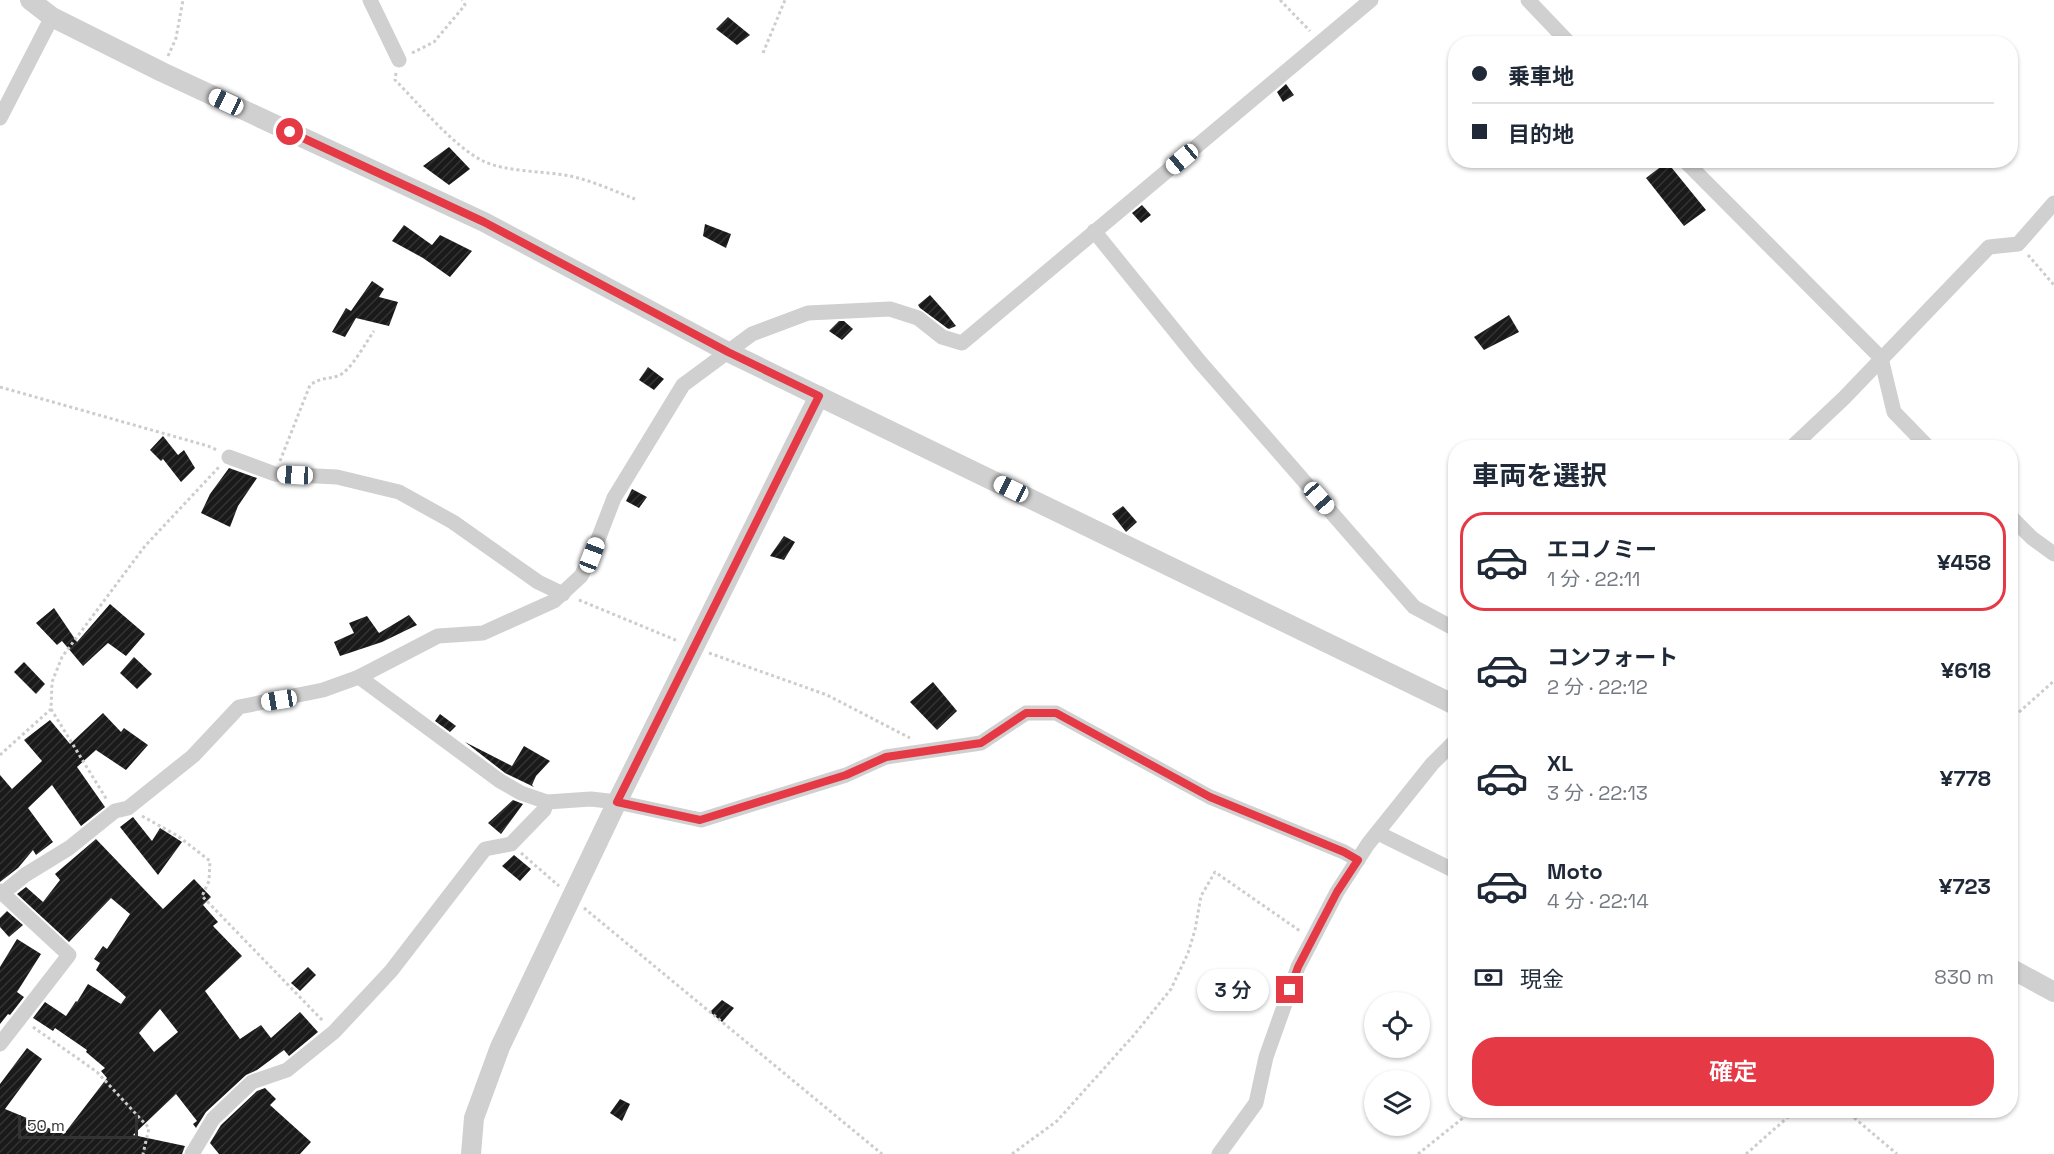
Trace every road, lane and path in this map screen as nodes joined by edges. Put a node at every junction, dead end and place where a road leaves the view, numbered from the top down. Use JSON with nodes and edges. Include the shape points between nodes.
{"nodes":[{"id":1,"x":30,"y":0,"type":"edge"},
{"id":2,"x":183,"y":0,"type":"edge"},
{"id":3,"x":370,"y":0,"type":"edge"},
{"id":4,"x":462,"y":0,"type":"edge"},
{"id":5,"x":785,"y":0,"type":"edge"},
{"id":6,"x":1280,"y":0,"type":"edge"},
{"id":7,"x":1371,"y":0,"type":"edge"},
{"id":8,"x":1528,"y":0,"type":"edge"},
{"id":9,"x":52,"y":18,"type":"junction"},
{"id":10,"x":1562,"y":36,"type":"edge"},
{"id":11,"x":1322,"y":43,"type":"junction"},
{"id":12,"x":763,"y":53,"type":"dead end"},
{"id":13,"x":399,"y":60,"type":"junction"},
{"id":14,"x":162,"y":72,"type":"junction"},
{"id":15,"x":0,"y":118,"type":"edge"},
{"id":16,"x":1692,"y":168,"type":"edge"},
{"id":17,"x":635,"y":199,"type":"dead end"},
{"id":18,"x":2054,"y":203,"type":"edge"},
{"id":19,"x":1094,"y":231,"type":"junction"},
{"id":20,"x":2018,"y":244,"type":"junction"},
{"id":21,"x":2054,"y":285,"type":"edge"},
{"id":22,"x":374,"y":331,"type":"dead end"},
{"id":23,"x":728,"y":352,"type":"junction"},
{"id":24,"x":1881,"y":358,"type":"junction"},
{"id":25,"x":0,"y":387,"type":"edge"},
{"id":26,"x":819,"y":396,"type":"junction"},
{"id":27,"x":1799,"y":440,"type":"edge"},
{"id":28,"x":1921,"y":440,"type":"edge"},
{"id":29,"x":229,"y":457,"type":"junction"},
{"id":30,"x":275,"y":474,"type":"junction"},
{"id":31,"x":2018,"y":524,"type":"edge"},
{"id":32,"x":2054,"y":554,"type":"edge"},
{"id":33,"x":563,"y":594,"type":"junction"},
{"id":34,"x":1448,"y":625,"type":"edge"},
{"id":35,"x":694,"y":647,"type":"junction"},
{"id":36,"x":359,"y":677,"type":"junction"},
{"id":37,"x":2054,"y":681,"type":"edge"},
{"id":38,"x":1448,"y":702,"type":"edge"},
{"id":39,"x":51,"y":709,"type":"junction"},
{"id":40,"x":2018,"y":713,"type":"edge"},
{"id":41,"x":1448,"y":748,"type":"edge"},
{"id":42,"x":933,"y":750,"type":"junction"},
{"id":43,"x":0,"y":755,"type":"edge"},
{"id":44,"x":547,"y":802,"type":"junction"},
{"id":45,"x":617,"y":802,"type":"junction"},
{"id":46,"x":121,"y":809,"type":"junction"},
{"id":47,"x":1378,"y":833,"type":"junction"},
{"id":48,"x":511,"y":844,"type":"junction"},
{"id":49,"x":1358,"y":860,"type":"junction"},
{"id":50,"x":1448,"y":868,"type":"edge"},
{"id":51,"x":2,"y":892,"type":"edge"},
{"id":52,"x":573,"y":899,"type":"junction"},
{"id":53,"x":1313,"y":940,"type":"junction"},
{"id":54,"x":2018,"y":972,"type":"edge"},
{"id":55,"x":2054,"y":992,"type":"edge"},
{"id":56,"x":20,"y":1017,"type":"junction"},
{"id":57,"x":334,"y":1032,"type":"junction"},
{"id":58,"x":0,"y":1044,"type":"edge"},
{"id":59,"x":1463,"y":1118,"type":"edge"},
{"id":60,"x":1787,"y":1118,"type":"edge"},
{"id":61,"x":1854,"y":1118,"type":"edge"},
{"id":62,"x":143,"y":1154,"type":"edge"},
{"id":63,"x":192,"y":1154,"type":"edge"},
{"id":64,"x":471,"y":1154,"type":"edge"},
{"id":65,"x":882,"y":1154,"type":"edge"},
{"id":66,"x":1012,"y":1154,"type":"edge"},
{"id":67,"x":1219,"y":1154,"type":"edge"},
{"id":68,"x":1418,"y":1154,"type":"edge"},
{"id":69,"x":1746,"y":1154,"type":"edge"},
{"id":70,"x":1897,"y":1154,"type":"edge"}],
"edges":[{"from":1,"to":9,"type":"street"},
{"from":2,"to":14,"type":"path","via":[[176,39]]},
{"from":3,"to":13,"type":"street"},
{"from":4,"to":13,"type":"path","via":[[465,5],[434,42]]},
{"from":5,"to":12,"type":"path"},
{"from":6,"to":11,"type":"path"},
{"from":7,"to":11,"type":"street"},
{"from":8,"to":10,"type":"street"},
{"from":9,"to":14,"type":"street"},
{"from":9,"to":15,"type":"street"},
{"from":11,"to":19,"type":"street"},
{"from":13,"to":17,"type":"path","via":[[395,80],[462,148],[485,162],[570,176]]},
{"from":14,"to":23,"type":"street","via":[[484,222]]},
{"from":16,"to":24,"type":"street"},
{"from":18,"to":20,"type":"street"},
{"from":19,"to":23,"type":"street","via":[[962,343],[942,337],[918,318],[890,309],[808,313],[761,330]]},
{"from":19,"to":34,"type":"street","via":[[1200,362],[1414,607]]},
{"from":20,"to":21,"type":"path"},
{"from":20,"to":24,"type":"street","via":[[1989,247]]},
{"from":22,"to":30,"type":"path","via":[[339,376],[320,378],[310,384]]},
{"from":23,"to":26,"type":"street"},
{"from":23,"to":33,"type":"street","via":[[683,386],[614,498],[581,576]]},
{"from":24,"to":27,"type":"street"},
{"from":24,"to":28,"type":"street","via":[[1894,412]]},
{"from":25,"to":29,"type":"path","via":[[208,446]]},
{"from":26,"to":35,"type":"street"},
{"from":26,"to":38,"type":"street"},
{"from":29,"to":30,"type":"street"},
{"from":29,"to":39,"type":"path","via":[[145,546],[62,657],[52,682]]},
{"from":30,"to":33,"type":"street","via":[[337,477],[399,492],[453,522],[538,582]]},
{"from":31,"to":32,"type":"street"},
{"from":33,"to":35,"type":"path"},
{"from":33,"to":36,"type":"street","via":[[483,633],[438,636]]},
{"from":35,"to":42,"type":"path","via":[[827,695]]},
{"from":35,"to":45,"type":"street"},
{"from":36,"to":44,"type":"street","via":[[500,782]]},
{"from":36,"to":46,"type":"street","via":[[323,690],[239,707],[193,756]]},
{"from":37,"to":40,"type":"path"},
{"from":39,"to":43,"type":"path"},
{"from":39,"to":46,"type":"path"},
{"from":41,"to":47,"type":"street"},
{"from":42,"to":45,"type":"street","via":[[886,757],[846,775],[700,820]]},
{"from":42,"to":49,"type":"street","via":[[981,743],[1026,713],[1056,713],[1210,797]]},
{"from":44,"to":45,"type":"street"},
{"from":44,"to":48,"type":"street"},
{"from":45,"to":52,"type":"street"},
{"from":46,"to":51,"type":"street"},
{"from":46,"to":57,"type":"path","via":[[178,836],[210,861],[209,881],[202,896]]},
{"from":47,"to":49,"type":"street"},
{"from":47,"to":50,"type":"street"},
{"from":48,"to":52,"type":"path"},
{"from":48,"to":57,"type":"street","via":[[485,849],[391,970]]},
{"from":49,"to":53,"type":"street"},
{"from":51,"to":56,"type":"street","via":[[69,955]]},
{"from":52,"to":64,"type":"street","via":[[500,1047],[474,1118]]},
{"from":52,"to":65,"type":"path"},
{"from":53,"to":66,"type":"path","via":[[1215,872],[1201,896],[1188,952],[1171,989],[1057,1121]]},
{"from":53,"to":67,"type":"street","via":[[1298,967],[1266,1057],[1256,1103]]},
{"from":54,"to":55,"type":"street"},
{"from":56,"to":58,"type":"street"},
{"from":56,"to":62,"type":"path","via":[[97,1072],[130,1106],[149,1128]]},
{"from":57,"to":63,"type":"street","via":[[287,1070],[252,1082],[213,1119]]},
{"from":59,"to":68,"type":"path"},
{"from":60,"to":69,"type":"path"},
{"from":61,"to":70,"type":"path"}]}
